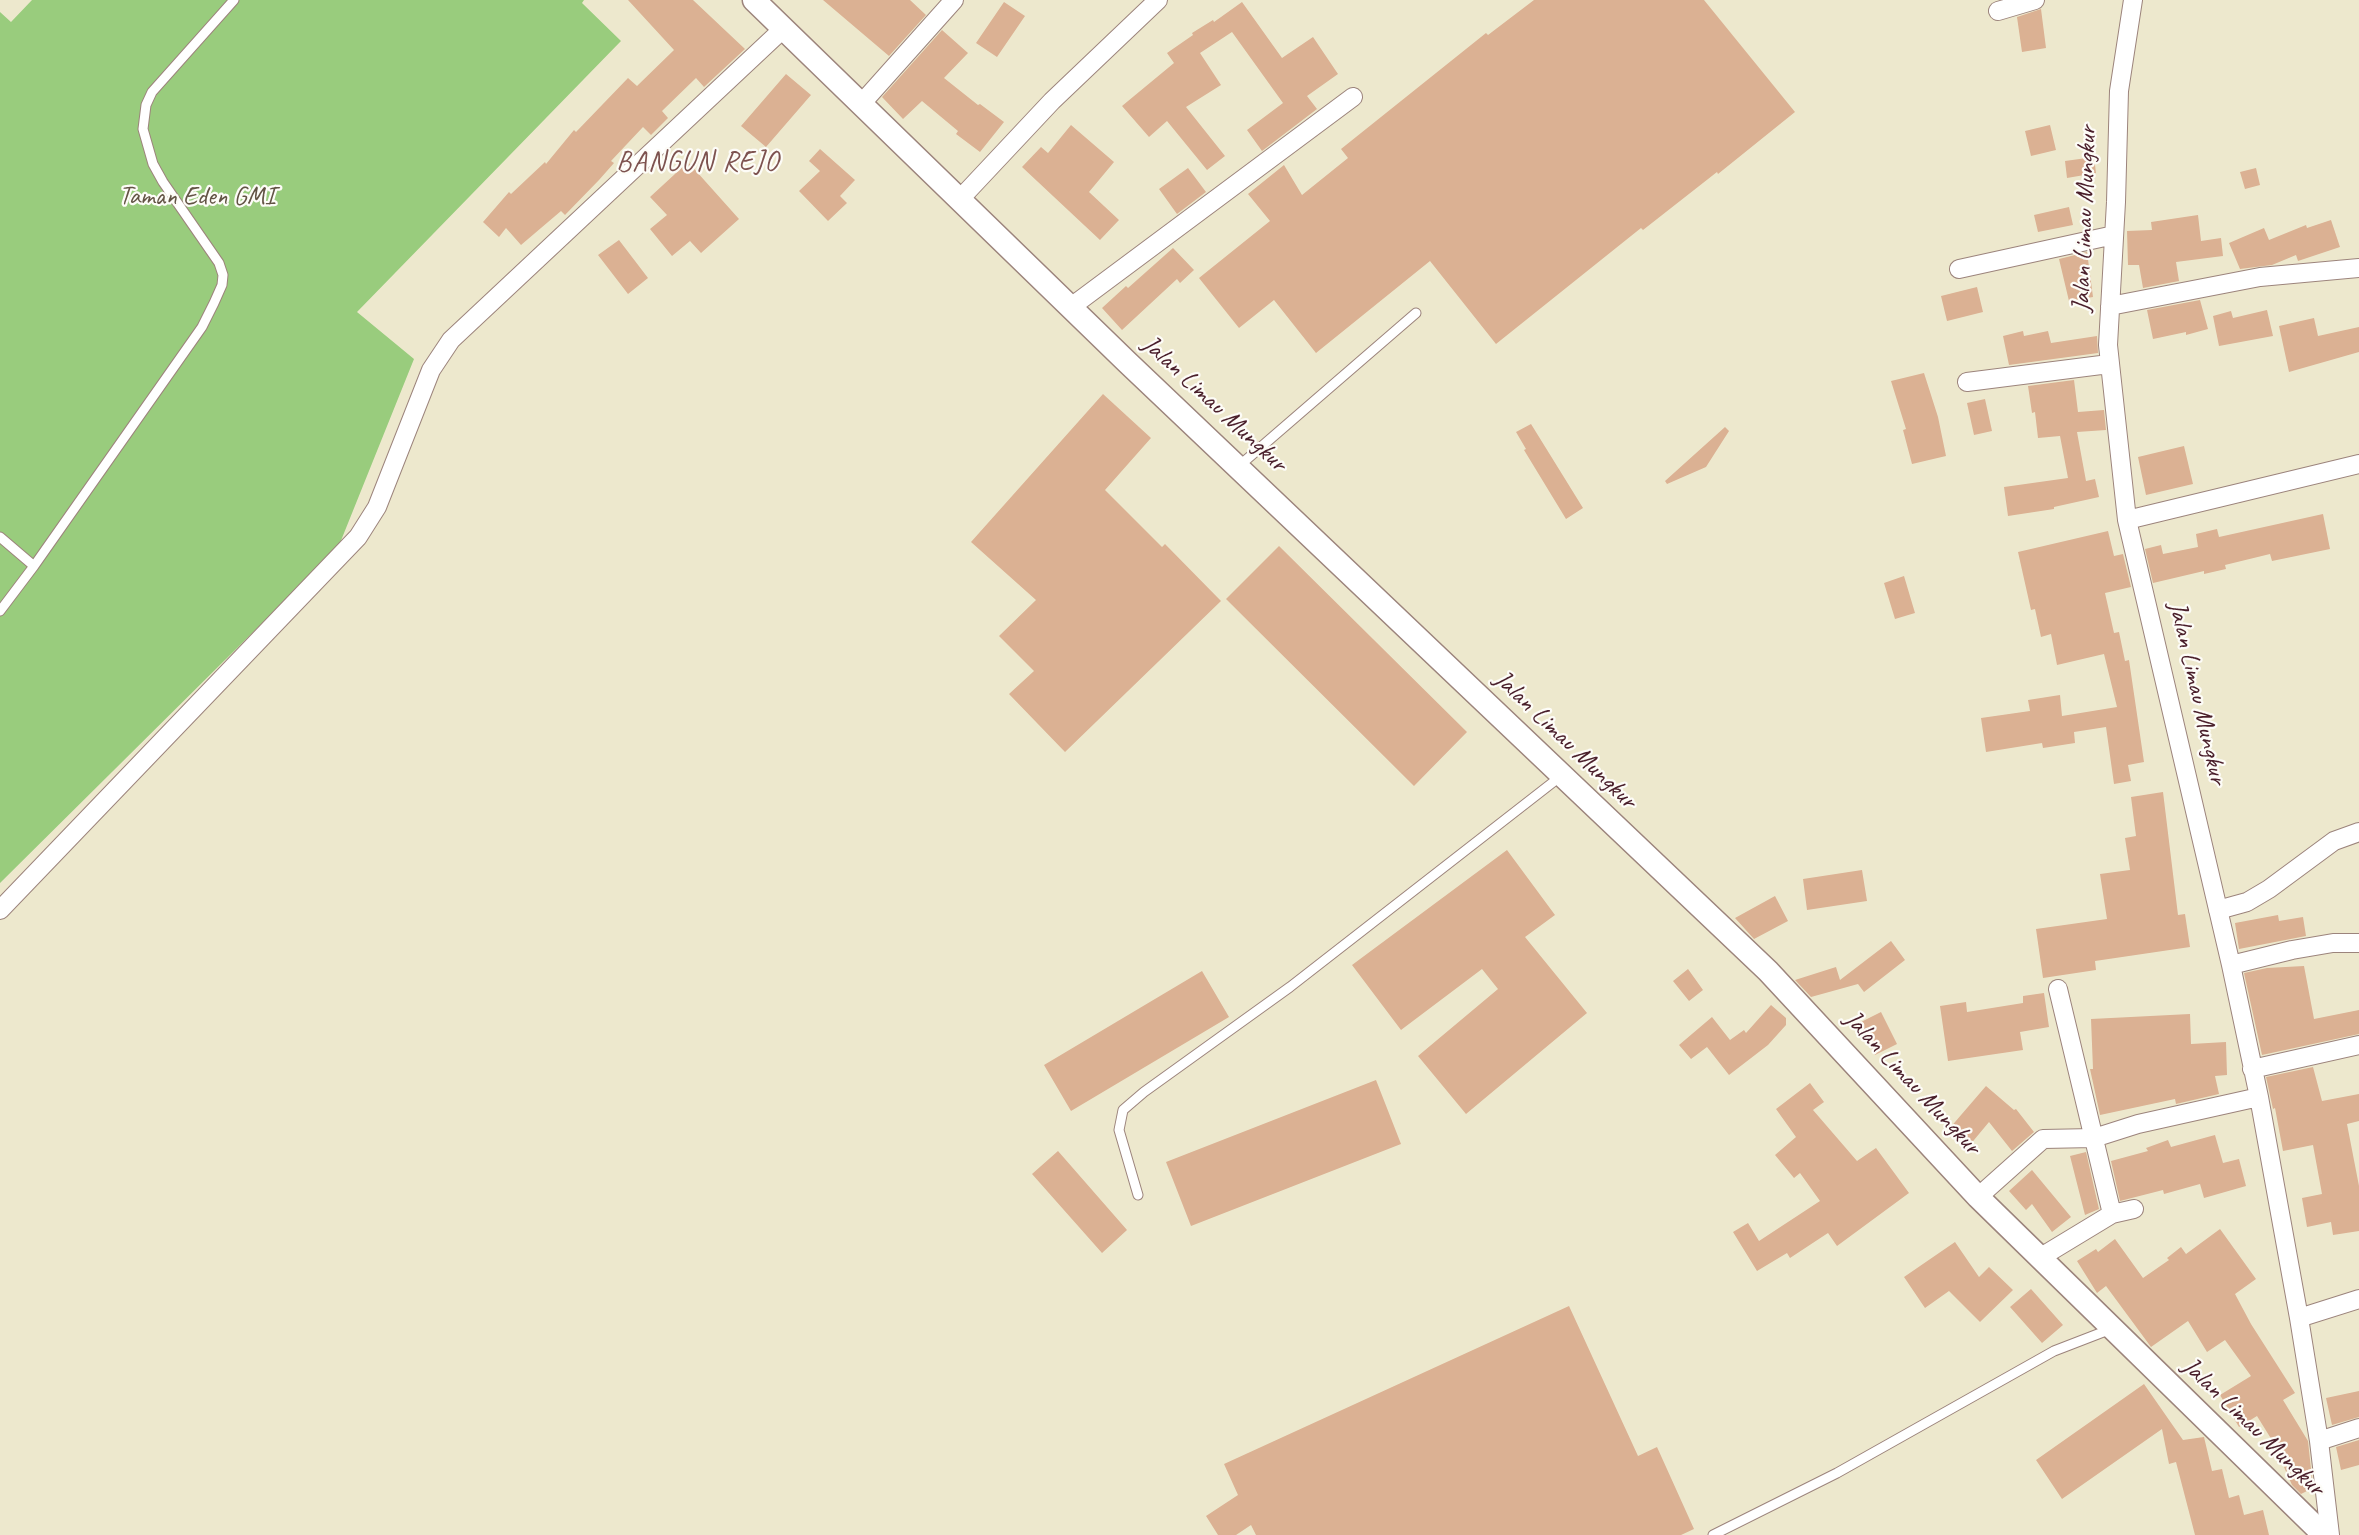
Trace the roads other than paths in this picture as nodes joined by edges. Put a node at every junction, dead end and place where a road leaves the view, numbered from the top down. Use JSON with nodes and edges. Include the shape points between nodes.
{"nodes":[{"id":1,"x":234,"y":0,"type":"edge"},
{"id":2,"x":754,"y":0,"type":"edge"},
{"id":3,"x":954,"y":0,"type":"edge"},
{"id":4,"x":1158,"y":0,"type":"edge"},
{"id":5,"x":2035,"y":0,"type":"edge"},
{"id":6,"x":2133,"y":0,"type":"edge"},
{"id":7,"x":1998,"y":11,"type":"dead end"},
{"id":8,"x":784,"y":28,"type":"junction"},
{"id":9,"x":1353,"y":97,"type":"dead end"},
{"id":10,"x":862,"y":103,"type":"junction"},
{"id":11,"x":960,"y":199,"type":"junction"},
{"id":12,"x":2114,"y":235,"type":"junction"},
{"id":13,"x":1959,"y":269,"type":"dead end"},
{"id":14,"x":2358,"y":273,"type":"edge"},
{"id":15,"x":2110,"y":306,"type":"junction"},
{"id":16,"x":1071,"y":307,"type":"junction"},
{"id":17,"x":1416,"y":313,"type":"dead end"},
{"id":18,"x":2109,"y":364,"type":"junction"},
{"id":19,"x":1967,"y":382,"type":"dead end"},
{"id":20,"x":2359,"y":464,"type":"edge"},
{"id":21,"x":1238,"y":466,"type":"junction"},
{"id":22,"x":2127,"y":520,"type":"junction"},
{"id":23,"x":0,"y":537,"type":"edge"},
{"id":24,"x":34,"y":566,"type":"junction"},
{"id":25,"x":0,"y":611,"type":"edge"},
{"id":26,"x":1561,"y":776,"type":"junction"},
{"id":27,"x":2359,"y":832,"type":"edge"},
{"id":28,"x":0,"y":910,"type":"edge"},
{"id":29,"x":2218,"y":910,"type":"junction"},
{"id":30,"x":2359,"y":943,"type":"edge"},
{"id":31,"x":2231,"y":965,"type":"junction"},
{"id":32,"x":2058,"y":989,"type":"dead end"},
{"id":33,"x":2359,"y":1046,"type":"edge"},
{"id":34,"x":2252,"y":1069,"type":"junction"},
{"id":35,"x":2259,"y":1097,"type":"junction"},
{"id":36,"x":2094,"y":1138,"type":"junction"},
{"id":37,"x":1138,"y":1196,"type":"dead end"},
{"id":38,"x":1978,"y":1197,"type":"junction"},
{"id":39,"x":2134,"y":1209,"type":"dead end"},
{"id":40,"x":2112,"y":1215,"type":"junction"},
{"id":41,"x":2041,"y":1257,"type":"junction"},
{"id":42,"x":2359,"y":1299,"type":"edge"},
{"id":43,"x":2299,"y":1318,"type":"junction"},
{"id":44,"x":2111,"y":1329,"type":"junction"},
{"id":45,"x":2359,"y":1428,"type":"edge"},
{"id":46,"x":2319,"y":1441,"type":"junction"},
{"id":47,"x":1713,"y":1535,"type":"edge"},
{"id":48,"x":2324,"y":1535,"type":"edge"},
{"id":49,"x":2330,"y":1535,"type":"edge"}],
"edges":[{"from":1,"to":24,"type":"lane","via":[[152,92],[143,129],[153,164],[163,182],[219,263],[222,285],[202,327]]},
{"from":2,"to":8,"type":"street","name":"Jalan Limau Mungkur"},
{"from":3,"to":10,"type":"street"},
{"from":4,"to":11,"type":"street","via":[[1052,101]]},
{"from":5,"to":7,"type":"street"},
{"from":6,"to":12,"type":"street","name":"Jalan Limau Mungkur","via":[[2119,91]]},
{"from":8,"to":10,"type":"street","name":"Jalan Limau Mungkur"},
{"from":8,"to":28,"type":"street","via":[[451,340],[431,370],[376,507],[358,537]]},
{"from":9,"to":16,"type":"street"},
{"from":10,"to":11,"type":"street","name":"Jalan Limau Mungkur"},
{"from":11,"to":16,"type":"street","name":"Jalan Limau Mungkur"},
{"from":12,"to":13,"type":"street"},
{"from":12,"to":15,"type":"street","name":"Jalan Limau Mungkur"},
{"from":14,"to":15,"type":"street","via":[[2260,277]]},
{"from":15,"to":18,"type":"street","name":"Jalan Limau Mungkur"},
{"from":16,"to":21,"type":"street","name":"Jalan Limau Mungkur"},
{"from":17,"to":21,"type":"lane"},
{"from":18,"to":19,"type":"street"},
{"from":18,"to":22,"type":"street","name":"Jalan Limau Mungkur"},
{"from":20,"to":22,"type":"street"},
{"from":21,"to":26,"type":"street","name":"Jalan Limau Mungkur"},
{"from":22,"to":29,"type":"street","name":"Jalan Limau Mungkur"},
{"from":23,"to":24,"type":"lane"},
{"from":24,"to":25,"type":"lane"},
{"from":26,"to":37,"type":"lane","via":[[1290,987],[1123,1110],[1119,1130]]},
{"from":26,"to":38,"type":"street","name":"Jalan Limau Mungkur","via":[[1768,971]]},
{"from":27,"to":29,"type":"street","via":[[2334,841],[2247,903]]},
{"from":29,"to":31,"type":"street","name":"Jalan Limau Mungkur"},
{"from":30,"to":31,"type":"street","via":[[2292,950]]},
{"from":31,"to":34,"type":"street","name":"Jalan Limau Mungkur"},
{"from":32,"to":36,"type":"street"},
{"from":33,"to":34,"type":"street"},
{"from":34,"to":35,"type":"street","name":"Jalan Limau Mungkur"},
{"from":35,"to":36,"type":"street"},
{"from":35,"to":43,"type":"street","name":"Jalan Limau Mungkur"},
{"from":36,"to":38,"type":"street","via":[[2043,1139]]},
{"from":36,"to":40,"type":"street"},
{"from":38,"to":41,"type":"street","name":"Jalan Limau Mungkur"},
{"from":39,"to":40,"type":"street"},
{"from":40,"to":41,"type":"street"},
{"from":41,"to":44,"type":"street","name":"Jalan Limau Mungkur"},
{"from":42,"to":43,"type":"street"},
{"from":43,"to":46,"type":"street","name":"Jalan Limau Mungkur"},
{"from":44,"to":47,"type":"lane","via":[[2054,1351],[1837,1473]]},
{"from":44,"to":48,"type":"street","name":"Jalan Limau Mungkur"},
{"from":45,"to":46,"type":"street"},
{"from":46,"to":49,"type":"street","name":"Jalan Limau Mungkur"}]}
